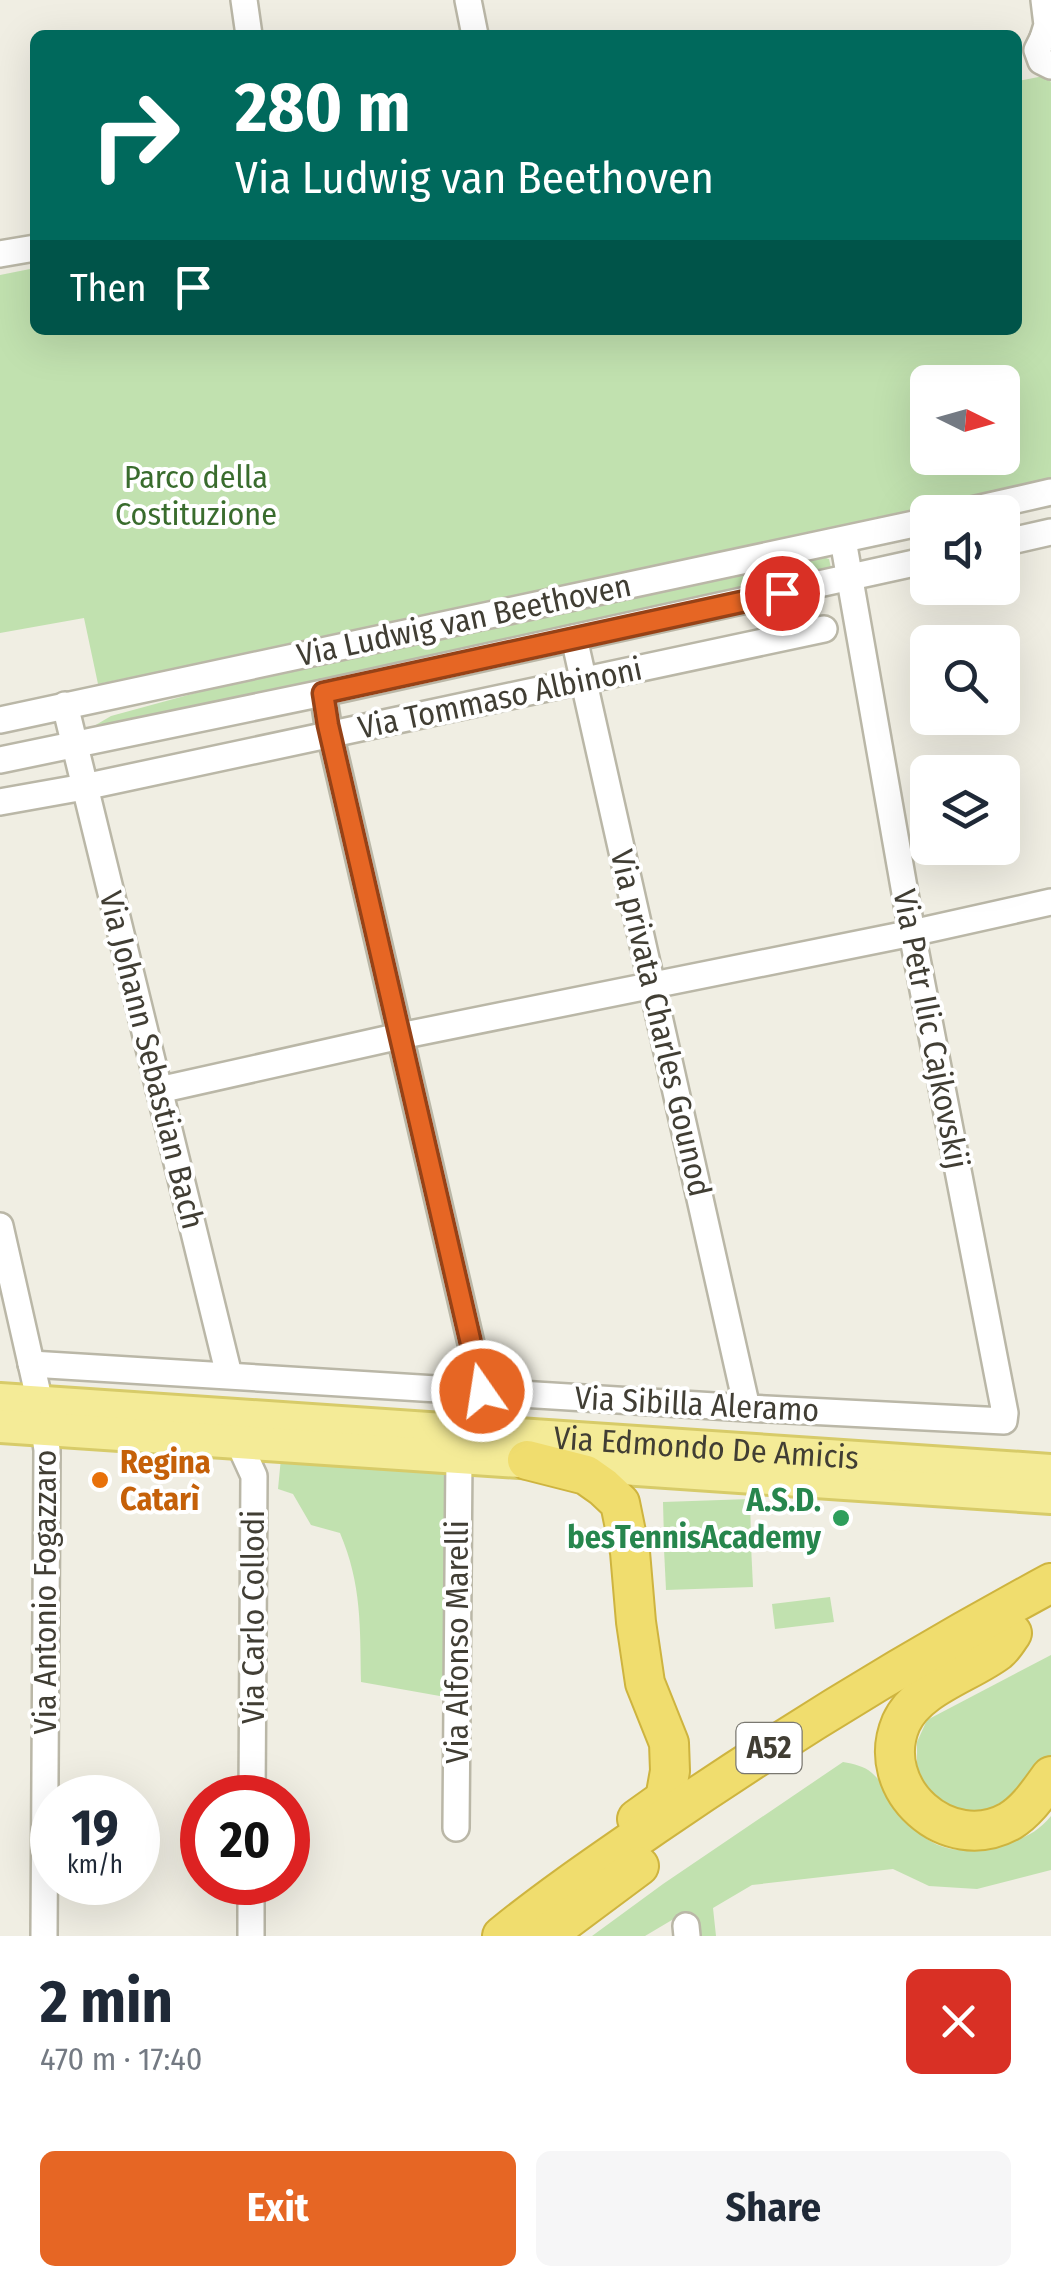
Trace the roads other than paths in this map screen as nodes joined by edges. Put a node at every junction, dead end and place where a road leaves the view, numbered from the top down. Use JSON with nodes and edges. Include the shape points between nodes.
{"nodes":[{"id":1,"x":244,"y":0,"type":"edge"},
{"id":2,"x":468,"y":0,"type":"edge"},
{"id":3,"x":1044,"y":0,"type":"edge"},
{"id":4,"x":249,"y":30,"type":"edge"},
{"id":5,"x":474,"y":30,"type":"edge"},
{"id":6,"x":1040,"y":51,"type":"edge"},
{"id":7,"x":30,"y":249,"type":"edge"},
{"id":8,"x":0,"y":254,"type":"edge"},
{"id":9,"x":1051,"y":492,"type":"edge"},
{"id":10,"x":1020,"y":499,"type":"edge"},
{"id":11,"x":910,"y":525,"type":"edge"},
{"id":12,"x":1051,"y":532,"type":"edge"},
{"id":13,"x":1020,"y":539,"type":"edge"},
{"id":14,"x":843,"y":540,"type":"junction"},
{"id":15,"x":910,"y":564,"type":"edge"},
{"id":16,"x":850,"y":578,"type":"junction"},
{"id":17,"x":824,"y":630,"type":"dead end"},
{"id":18,"x":574,"y":638,"type":"junction"},
{"id":19,"x":584,"y":680,"type":"junction"},
{"id":20,"x":323,"y":693,"type":"junction"},
{"id":21,"x":65,"y":704,"type":"junction"},
{"id":22,"x":0,"y":720,"type":"edge"},
{"id":23,"x":330,"y":734,"type":"junction"},
{"id":24,"x":74,"y":746,"type":"junction"},
{"id":25,"x":0,"y":760,"type":"edge"},
{"id":26,"x":84,"y":787,"type":"junction"},
{"id":27,"x":0,"y":802,"type":"edge"},
{"id":28,"x":1051,"y":902,"type":"edge"},
{"id":29,"x":912,"y":933,"type":"junction"},
{"id":30,"x":652,"y":984,"type":"junction"},
{"id":31,"x":400,"y":1036,"type":"junction"},
{"id":32,"x":159,"y":1090,"type":"junction"},
{"id":33,"x":0,"y":1226,"type":"edge"},
{"id":34,"x":31,"y":1364,"type":"junction"},
{"id":35,"x":230,"y":1375,"type":"junction"},
{"id":36,"x":482,"y":1391,"type":"junction"},
{"id":37,"x":0,"y":1400,"type":"edge"},
{"id":38,"x":748,"y":1408,"type":"junction"},
{"id":39,"x":42,"y":1415,"type":"junction"},
{"id":40,"x":1004,"y":1420,"type":"joint"},
{"id":41,"x":0,"y":1426,"type":"edge"},
{"id":42,"x":238,"y":1441,"type":"junction"},
{"id":43,"x":458,"y":1456,"type":"junction"},
{"id":44,"x":527,"y":1460,"type":"junction"},
{"id":45,"x":1051,"y":1471,"type":"edge"},
{"id":46,"x":1051,"y":1497,"type":"edge"},
{"id":47,"x":1051,"y":1583,"type":"edge"},
{"id":48,"x":1051,"y":1612,"type":"edge"},
{"id":49,"x":1012,"y":1633,"type":"junction"},
{"id":50,"x":252,"y":1775,"type":"edge"},
{"id":51,"x":1051,"y":1776,"type":"edge"},
{"id":52,"x":456,"y":1828,"type":"dead end"},
{"id":53,"x":251,"y":1905,"type":"edge"},
{"id":54,"x":542,"y":1920,"type":"edge"},
{"id":55,"x":44,"y":1936,"type":"edge"},
{"id":56,"x":250,"y":1936,"type":"edge"},
{"id":57,"x":502,"y":1936,"type":"edge"}],
"edges":[{"from":1,"to":4,"type":"street"},
{"from":2,"to":5,"type":"street"},
{"from":3,"to":6,"type":"street"},
{"from":7,"to":8,"type":"street"},
{"from":9,"to":10,"type":"street"},
{"from":11,"to":14,"type":"street","name":"Via Ludwig van Beethoven"},
{"from":12,"to":13,"type":"street"},
{"from":14,"to":16,"type":"street","name":"Via Petr Ilic Cajkovskij"},
{"from":14,"to":21,"type":"street","name":"Via Ludwig van Beethoven"},
{"from":15,"to":16,"type":"street","name":"Via Ludwig van Beethoven"},
{"from":16,"to":18,"type":"street","name":"Via Ludwig van Beethoven"},
{"from":16,"to":29,"type":"street","name":"Via Petr Ilic Cajkovskij"},
{"from":17,"to":19,"type":"street","name":"Via Tommaso Albinoni"},
{"from":18,"to":19,"type":"street","name":"Via privata Charles Gounod"},
{"from":18,"to":20,"type":"street","name":"Via Ludwig van Beethoven"},
{"from":19,"to":23,"type":"street","name":"Via Tommaso Albinoni"},
{"from":19,"to":30,"type":"street","name":"Via privata Charles Gounod"},
{"from":20,"to":23,"type":"street"},
{"from":20,"to":24,"type":"street","name":"Via Ludwig van Beethoven"},
{"from":21,"to":22,"type":"street","name":"Via Ludwig van Beethoven"},
{"from":21,"to":24,"type":"street","name":"Via Johann Sebastian Bach"},
{"from":23,"to":26,"type":"street","name":"Via Tommaso Albinoni"},
{"from":23,"to":31,"type":"street"},
{"from":24,"to":25,"type":"street","name":"Via Ludwig van Beethoven"},
{"from":24,"to":26,"type":"street","name":"Via Johann Sebastian Bach"},
{"from":26,"to":27,"type":"street","name":"Via Tommaso Albinoni"},
{"from":26,"to":32,"type":"street","name":"Via Johann Sebastian Bach"},
{"from":28,"to":29,"type":"street"},
{"from":29,"to":30,"type":"street"},
{"from":29,"to":40,"type":"street","name":"Via Petr Ilic Cajkovskij"},
{"from":30,"to":31,"type":"street"},
{"from":30,"to":38,"type":"street","name":"Via privata Charles Gounod"},
{"from":31,"to":32,"type":"street"},
{"from":31,"to":36,"type":"street"},
{"from":32,"to":35,"type":"street","name":"Via Johann Sebastian Bach"},
{"from":33,"to":34,"type":"street","name":"Via Antonio Fogazzaro"},
{"from":34,"to":35,"type":"street","name":"Via Sibilla Aleramo"},
{"from":34,"to":39,"type":"street","name":"Via Antonio Fogazzaro"},
{"from":35,"to":36,"type":"street","name":"Via Sibilla Aleramo"},
{"from":36,"to":38,"type":"street","name":"Via Sibilla Aleramo"},
{"from":37,"to":39,"type":"main road","name":"Via Edmondo De Amicis"},
{"from":38,"to":40,"type":"street","name":"Via Sibilla Aleramo"},
{"from":39,"to":41,"type":"main road","name":"Via Edmondo De Amicis"},
{"from":39,"to":42,"type":"main road","name":"Via Edmondo De Amicis"},
{"from":39,"to":45,"type":"main road","name":"Via Edmondo De Amicis"},
{"from":39,"to":55,"type":"street","name":"Via Antonio Fogazzaro"},
{"from":42,"to":43,"type":"main road","name":"Via Edmondo De Amicis"},
{"from":42,"to":50,"type":"street","name":"Via Carlo Collodi","via":[[254,1476]]},
{"from":43,"to":44,"type":"main road","name":"Via Edmondo De Amicis"},
{"from":43,"to":52,"type":"street","name":"Via Alfonso Marelli"},
{"from":44,"to":46,"type":"main road","name":"Via Edmondo De Amicis"},
{"from":44,"to":54,"type":"highway","via":[[586,1475],[620,1503],[645,1683],[669,1744],[670,1770],[665,1800],[544,1886]]},
{"from":47,"to":54,"type":"highway","number":"A52","via":[[833,1707],[710,1787]]},
{"from":48,"to":49,"type":"highway","number":"A52"},
{"from":49,"to":51,"type":"highway","via":[[1000,1650],[911,1707],[894,1748],[896,1771],[920,1810],[939,1822],[983,1830],[1027,1808]]},
{"from":49,"to":54,"type":"highway","number":"A52","via":[[850,1723]]},
{"from":53,"to":56,"type":"street"},
{"from":54,"to":57,"type":"highway","number":"A52"}]}
